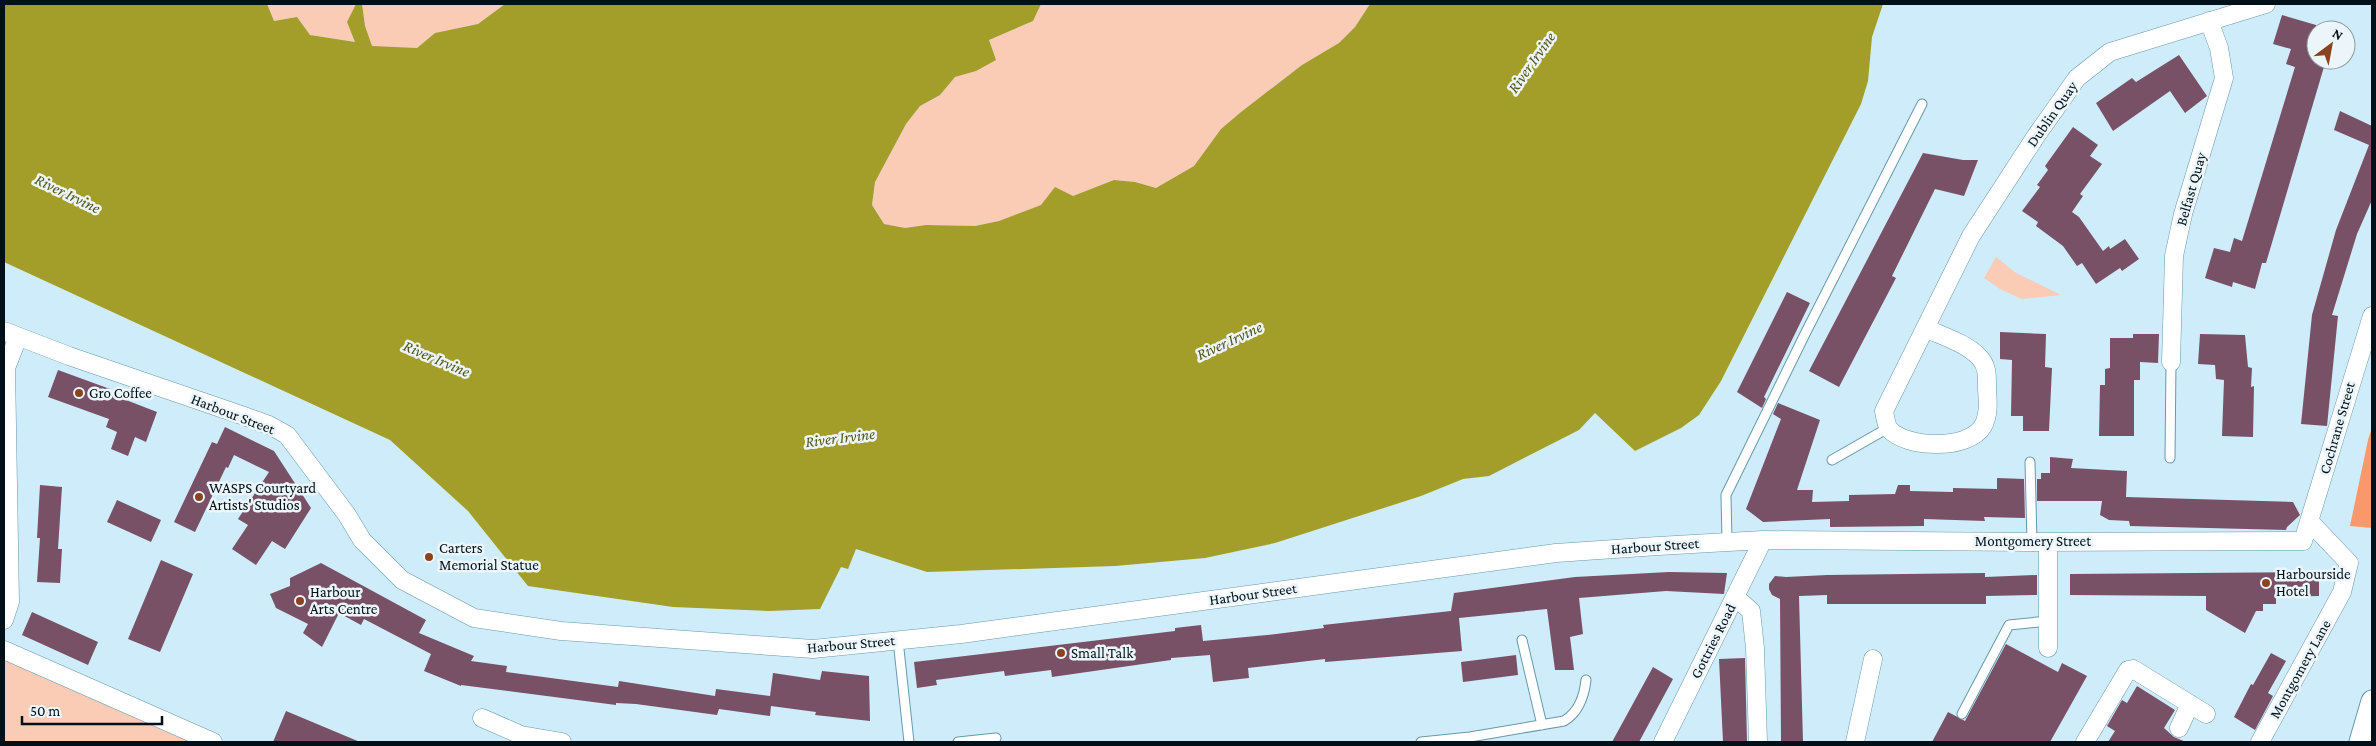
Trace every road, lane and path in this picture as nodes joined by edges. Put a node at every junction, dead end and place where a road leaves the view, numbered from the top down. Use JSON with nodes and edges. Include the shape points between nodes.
{"nodes":[{"id":1,"x":2266,"y":4,"type":"edge"},
{"id":2,"x":2209,"y":21,"type":"junction"},
{"id":3,"x":1922,"y":104,"type":"dead end"},
{"id":4,"x":2372,"y":316,"type":"edge"},
{"id":5,"x":1925,"y":328,"type":"junction"},
{"id":6,"x":11,"y":334,"type":"edge"},
{"id":7,"x":2172,"y":362,"type":"joint"},
{"id":8,"x":1888,"y":428,"type":"junction"},
{"id":9,"x":2170,"y":458,"type":"dead end"},
{"id":10,"x":1832,"y":460,"type":"dead end"},
{"id":11,"x":2030,"y":462,"type":"dead end"},
{"id":12,"x":2310,"y":522,"type":"junction"},
{"id":13,"x":1763,"y":540,"type":"junction"},
{"id":14,"x":1728,"y":541,"type":"junction"},
{"id":15,"x":2304,"y":541,"type":"joint"},
{"id":16,"x":2040,"y":542,"type":"junction"},
{"id":17,"x":7,"y":551,"type":"edge"},
{"id":18,"x":1735,"y":597,"type":"junction"},
{"id":19,"x":4,"y":620,"type":"edge"},
{"id":20,"x":2048,"y":621,"type":"junction"},
{"id":21,"x":898,"y":640,"type":"junction"},
{"id":22,"x":1522,"y":640,"type":"dead end"},
{"id":23,"x":2048,"y":648,"type":"dead end"},
{"id":24,"x":4,"y":650,"type":"edge"},
{"id":25,"x":1873,"y":659,"type":"dead end"},
{"id":26,"x":1586,"y":680,"type":"dead end"},
{"id":27,"x":2372,"y":701,"type":"edge"},
{"id":28,"x":2190,"y":704,"type":"junction"},
{"id":29,"x":1962,"y":714,"type":"dead end"},
{"id":30,"x":2206,"y":714,"type":"dead end"},
{"id":31,"x":482,"y":718,"type":"dead end"},
{"id":32,"x":1542,"y":726,"type":"junction"},
{"id":33,"x":2179,"y":728,"type":"dead end"},
{"id":34,"x":996,"y":738,"type":"dead end"},
{"id":35,"x":213,"y":742,"type":"edge"},
{"id":36,"x":562,"y":742,"type":"edge"},
{"id":37,"x":910,"y":742,"type":"edge"},
{"id":38,"x":958,"y":742,"type":"edge"},
{"id":39,"x":1421,"y":742,"type":"edge"},
{"id":40,"x":1663,"y":742,"type":"edge"},
{"id":41,"x":1758,"y":742,"type":"edge"},
{"id":42,"x":1855,"y":742,"type":"edge"},
{"id":43,"x":2085,"y":742,"type":"edge"},
{"id":44,"x":2260,"y":742,"type":"edge"},
{"id":45,"x":2360,"y":742,"type":"edge"}],
"edges":[{"from":1,"to":2,"type":"street","name":"Dublin Quay"},
{"from":2,"to":5,"type":"street","name":"Dublin Quay","via":[[2110,52],[2077,78],[1971,236]]},
{"from":2,"to":7,"type":"street","name":"Belfast Quay","via":[[2219,48],[2224,78],[2183,214],[2174,256]]},
{"from":3,"to":14,"type":"lane","via":[[1726,495]]},
{"from":4,"to":12,"type":"street","name":"Cochrane Street"},
{"from":5,"to":8,"type":"street","name":"Dublin Quay","via":[[1884,411]]},
{"from":5,"to":8,"type":"street","via":[[1980,357],[1987,370],[1988,412],[1983,426],[1977,434],[1962,442],[1949,444],[1904,440]]},
{"from":6,"to":17,"type":"street","via":[[6,368]]},
{"from":6,"to":21,"type":"street","name":"Harbour Street","via":[[244,416],[287,435],[362,540],[402,580],[474,618],[561,631],[813,649]]},
{"from":7,"to":9,"type":"lane"},
{"from":8,"to":10,"type":"lane"},
{"from":11,"to":16,"type":"lane"},
{"from":12,"to":15,"type":"street","name":"Cochrane Street"},
{"from":12,"to":44,"type":"street","name":"Montgomery Lane","via":[[2349,563],[2342,592]]},
{"from":13,"to":14,"type":"street","name":"Harbour Street"},
{"from":13,"to":16,"type":"street","name":"Montgomery Street"},
{"from":13,"to":18,"type":"street","name":"Gottries Road"},
{"from":14,"to":21,"type":"street","name":"Harbour Street","via":[[1556,554]]},
{"from":15,"to":16,"type":"street","name":"Montgomery Street"},
{"from":16,"to":20,"type":"street"},
{"from":17,"to":19,"type":"street","via":[[10,602]]},
{"from":18,"to":40,"type":"street","name":"Gottries Road"},
{"from":18,"to":41,"type":"street","via":[[1751,611],[1756,648]]},
{"from":20,"to":23,"type":"street"},
{"from":20,"to":29,"type":"lane","via":[[2009,626]]},
{"from":21,"to":37,"type":"lane"},
{"from":22,"to":32,"type":"lane"},
{"from":24,"to":35,"type":"street"},
{"from":25,"to":42,"type":"street"},
{"from":26,"to":32,"type":"lane","via":[[1581,702],[1571,716]]},
{"from":27,"to":45,"type":"street"},
{"from":28,"to":30,"type":"street"},
{"from":28,"to":33,"type":"street"},
{"from":28,"to":43,"type":"street","via":[[2132,669],[2128,670]]},
{"from":31,"to":36,"type":"street","via":[[521,736]]},
{"from":32,"to":39,"type":"lane"},
{"from":34,"to":38,"type":"lane"}]}
